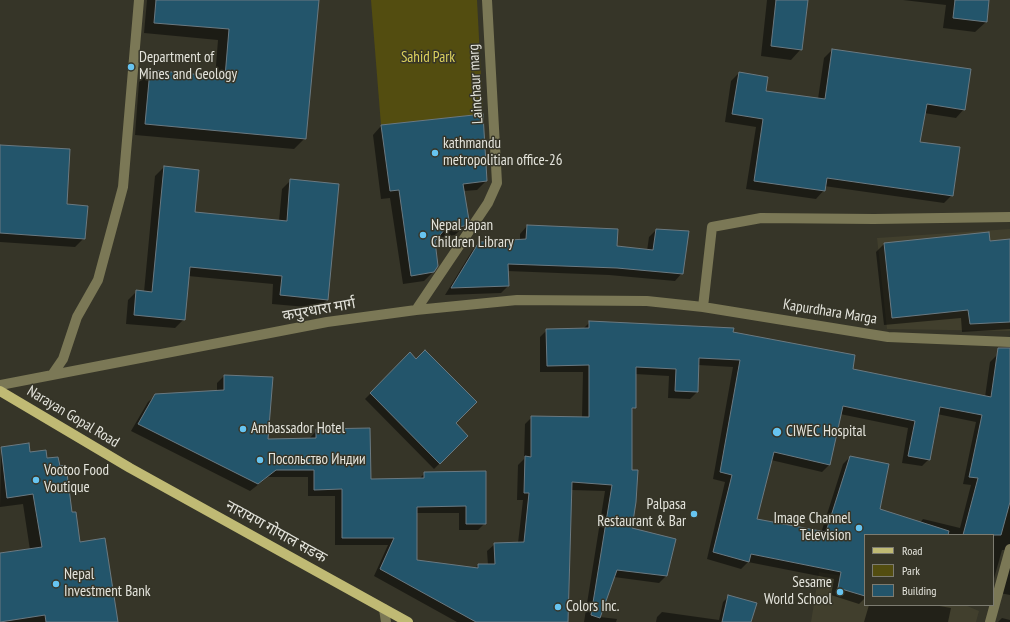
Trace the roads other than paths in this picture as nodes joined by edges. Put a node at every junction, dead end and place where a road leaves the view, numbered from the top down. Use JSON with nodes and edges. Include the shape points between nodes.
{"nodes":[{"id":1,"x":139,"y":0,"type":"edge"},
{"id":2,"x":487,"y":0,"type":"edge"},
{"id":3,"x":1010,"y":217,"type":"edge"},
{"id":4,"x":646,"y":301,"type":"joint"},
{"id":5,"x":703,"y":306,"type":"junction"},
{"id":6,"x":416,"y":310,"type":"junction"},
{"id":7,"x":1010,"y":342,"type":"edge"},
{"id":8,"x":52,"y":375,"type":"junction"},
{"id":9,"x":0,"y":385,"type":"edge"},
{"id":10,"x":0,"y":391,"type":"edge"},
{"id":11,"x":130,"y":468,"type":"joint"},
{"id":12,"x":1009,"y":555,"type":"edge"},
{"id":13,"x":384,"y":609,"type":"junction"},
{"id":14,"x":386,"y":622,"type":"edge"},
{"id":15,"x":408,"y":622,"type":"edge"},
{"id":16,"x":990,"y":622,"type":"edge"}],
"edges":[{"from":1,"to":8,"type":"street","via":[[123,187],[98,280],[77,318],[64,359]]},
{"from":2,"to":6,"type":"street","name":"Lainchaur marg","via":[[497,183],[488,203]]},
{"from":3,"to":5,"type":"street","via":[[761,218],[712,227]]},
{"from":4,"to":5,"type":"street","name":"Kapurdhara Marga"},
{"from":4,"to":6,"type":"street","name":"कपुरधारा मार्ग","via":[[517,300]]},
{"from":5,"to":7,"type":"street","name":"Kapurdhara Marga","via":[[888,337]]},
{"from":6,"to":8,"type":"street","name":"कपुरधारा मार्ग","via":[[327,322]]},
{"from":8,"to":9,"type":"street","name":"कपुरधारा मार्ग"},
{"from":10,"to":11,"type":"main road","name":"Narayan Gopal Road"},
{"from":11,"to":13,"type":"main road","name":"नारायण गोपाल सडक"},
{"from":12,"to":16,"type":"street"},
{"from":13,"to":14,"type":"street"},
{"from":13,"to":15,"type":"main road","name":"नारायण गोपाल सडक"}]}
